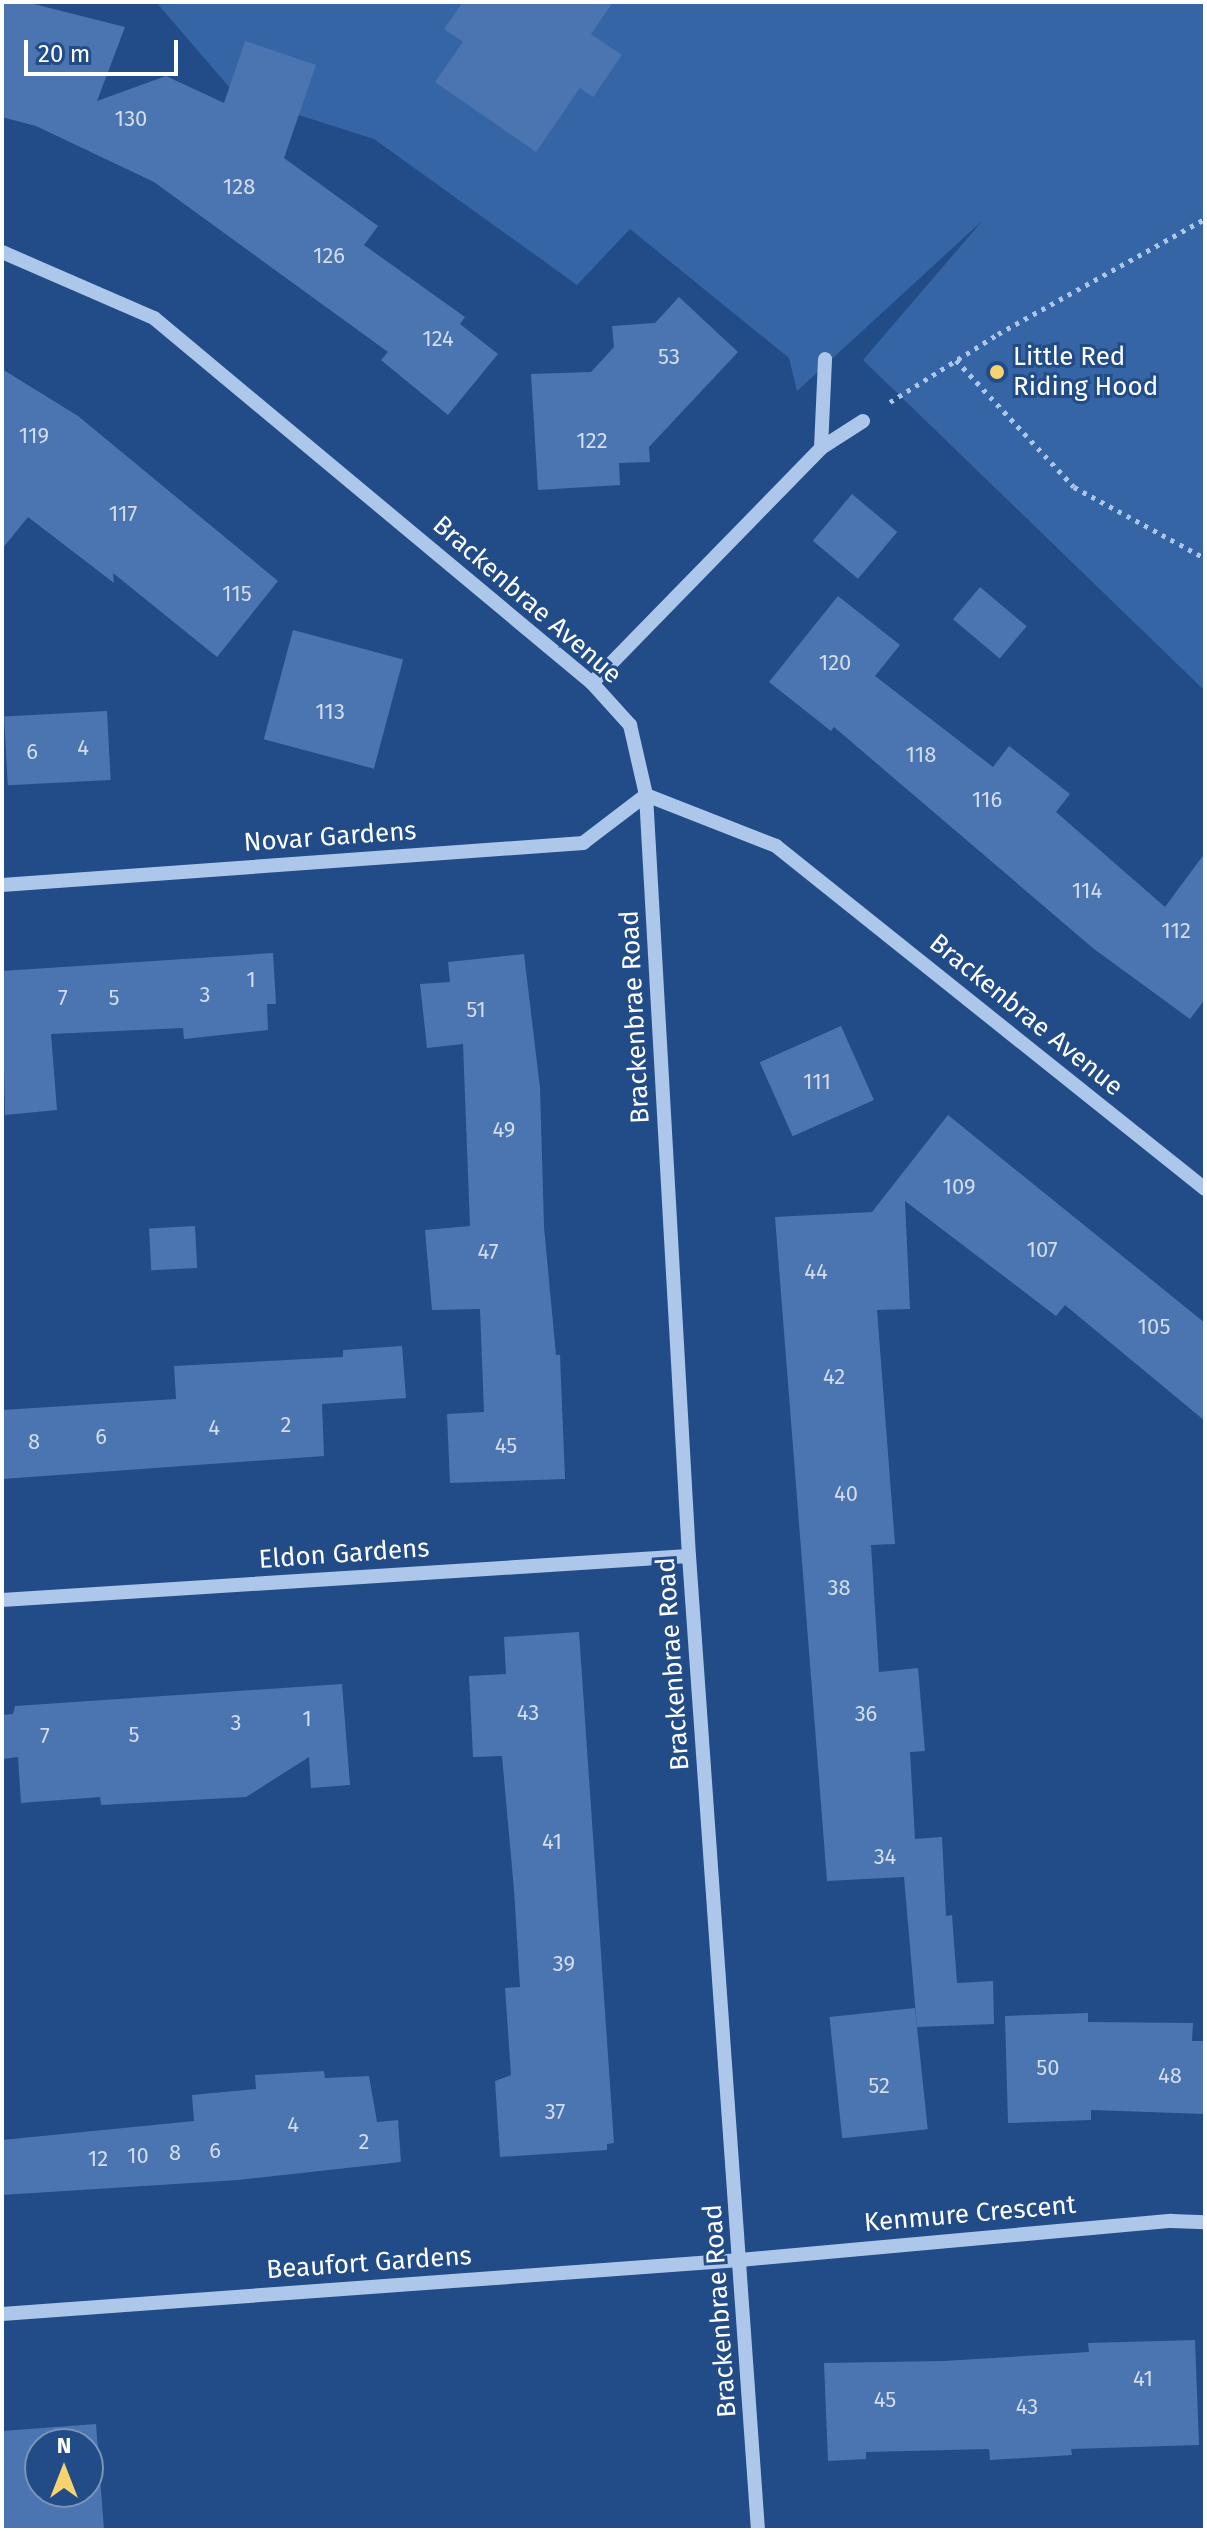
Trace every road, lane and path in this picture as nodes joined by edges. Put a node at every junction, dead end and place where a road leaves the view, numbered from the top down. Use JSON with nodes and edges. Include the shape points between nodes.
{"nodes":[{"id":1,"x":1205,"y":219,"type":"edge"},
{"id":2,"x":2,"y":252,"type":"edge"},
{"id":3,"x":825,"y":359,"type":"dead end"},
{"id":4,"x":956,"y":360,"type":"junction"},
{"id":5,"x":863,"y":421,"type":"joint"},
{"id":6,"x":821,"y":448,"type":"junction"},
{"id":7,"x":1205,"y":558,"type":"edge"},
{"id":8,"x":592,"y":683,"type":"junction"},
{"id":9,"x":646,"y":795,"type":"junction"},
{"id":10,"x":2,"y":885,"type":"edge"},
{"id":11,"x":1205,"y":1189,"type":"edge"},
{"id":12,"x":689,"y":1556,"type":"junction"},
{"id":13,"x":2,"y":1600,"type":"edge"},
{"id":14,"x":1205,"y":2222,"type":"edge"},
{"id":15,"x":740,"y":2260,"type":"junction"},
{"id":16,"x":2,"y":2314,"type":"edge"},
{"id":17,"x":758,"y":2530,"type":"edge"}],
"edges":[{"from":1,"to":4,"type":"path","via":[[1168,235]]},
{"from":2,"to":8,"type":"street","name":"Brackenbrae Avenue","via":[[154,318]]},
{"from":3,"to":6,"type":"street"},
{"from":4,"to":5,"type":"path"},
{"from":4,"to":7,"type":"path","via":[[1074,487]]},
{"from":5,"to":6,"type":"street"},
{"from":6,"to":8,"type":"street"},
{"from":8,"to":9,"type":"street","name":"Brackenbrae Avenue","via":[[630,725]]},
{"from":9,"to":10,"type":"street","name":"Novar Gardens","via":[[583,843]]},
{"from":9,"to":11,"type":"street","name":"Brackenbrae Avenue","via":[[776,846]]},
{"from":9,"to":12,"type":"street","name":"Brackenbrae Road"},
{"from":12,"to":13,"type":"street","name":"Eldon Gardens"},
{"from":12,"to":15,"type":"street","name":"Brackenbrae Road"},
{"from":14,"to":15,"type":"street","name":"Kenmure Crescent"},
{"from":15,"to":16,"type":"street","name":"Beaufort Gardens"},
{"from":15,"to":17,"type":"street","name":"Brackenbrae Road"}]}
